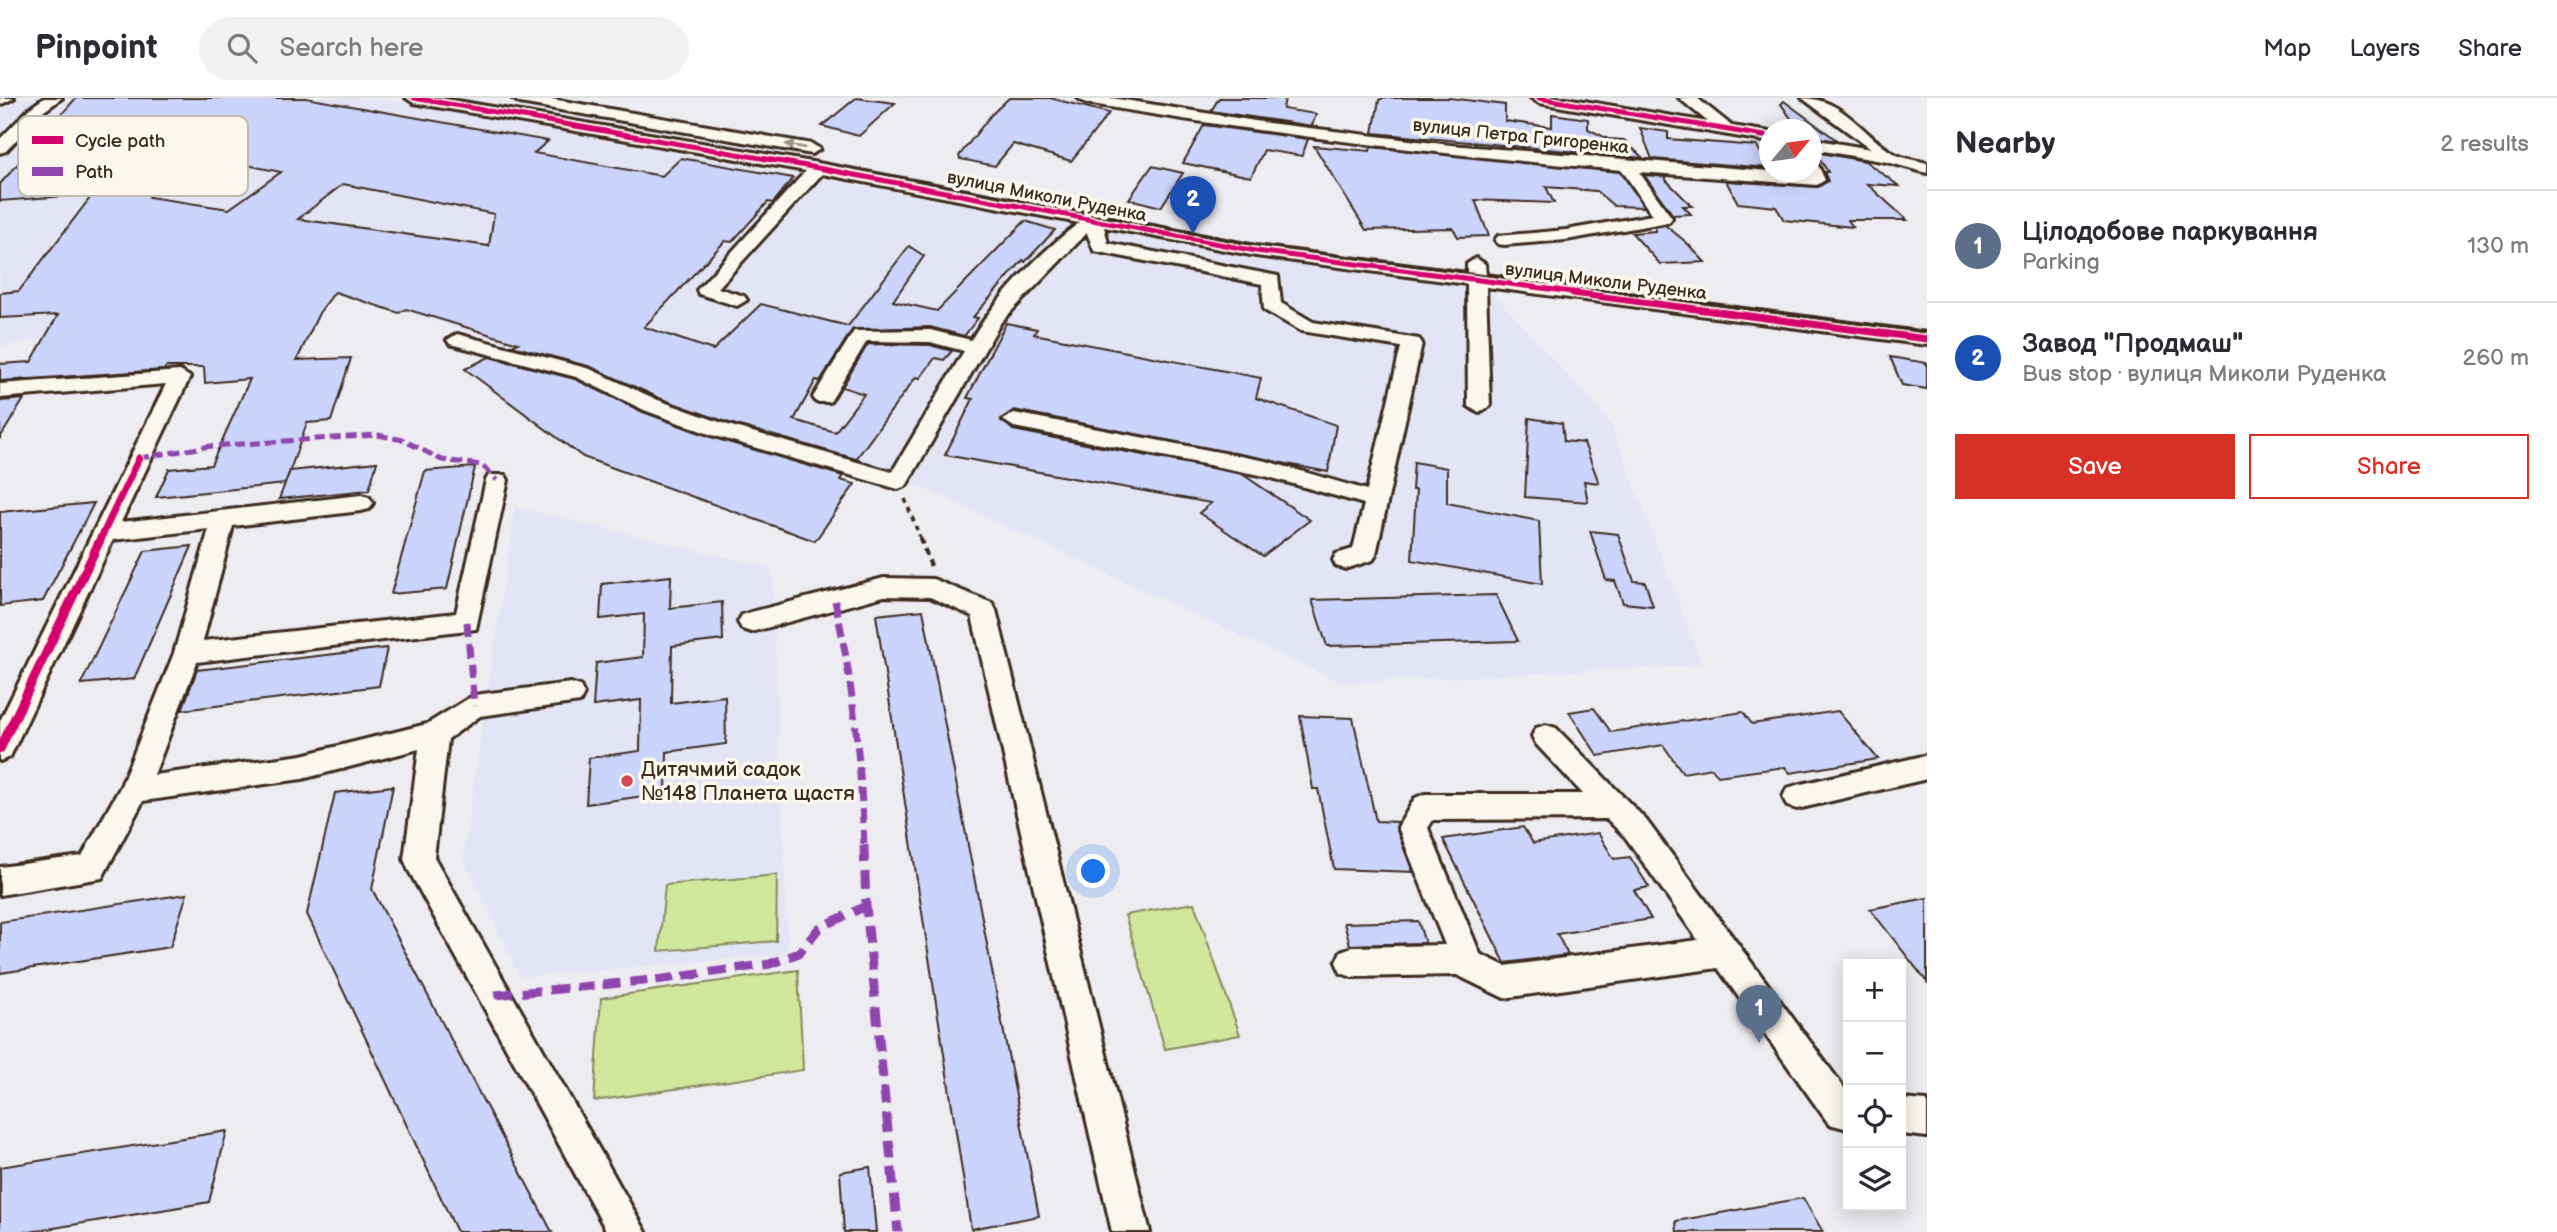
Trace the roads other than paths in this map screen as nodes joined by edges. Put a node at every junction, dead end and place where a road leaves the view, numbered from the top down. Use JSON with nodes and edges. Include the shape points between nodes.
{"nodes":[{"id":1,"x":6,"y":98,"type":"edge"},
{"id":2,"x":54,"y":98,"type":"edge"},
{"id":3,"x":414,"y":98,"type":"edge"},
{"id":4,"x":520,"y":98,"type":"edge"},
{"id":5,"x":1086,"y":98,"type":"edge"},
{"id":6,"x":1539,"y":98,"type":"edge"},
{"id":7,"x":1688,"y":98,"type":"edge"},
{"id":8,"x":1810,"y":98,"type":"edge"},
{"id":9,"x":0,"y":100,"type":"edge"},
{"id":10,"x":30,"y":116,"type":"edge"},
{"id":11,"x":18,"y":129,"type":"edge"},
{"id":12,"x":1727,"y":130,"type":"junction"},
{"id":13,"x":1759,"y":135,"type":"edge"},
{"id":14,"x":1822,"y":146,"type":"edge"},
{"id":15,"x":0,"y":148,"type":"edge"},
{"id":16,"x":1889,"y":157,"type":"junction"},
{"id":17,"x":1629,"y":167,"type":"junction"},
{"id":18,"x":818,"y":168,"type":"junction"},
{"id":19,"x":1927,"y":168,"type":"edge"},
{"id":20,"x":1759,"y":176,"type":"edge"},
{"id":21,"x":1108,"y":206,"type":"junction"},
{"id":22,"x":1093,"y":221,"type":"junction"},
{"id":23,"x":1504,"y":240,"type":"dead end"},
{"id":24,"x":1476,"y":271,"type":"junction"},
{"id":25,"x":737,"y":300,"type":"dead end"},
{"id":26,"x":1927,"y":321,"type":"edge"},
{"id":27,"x":1927,"y":339,"type":"edge"},
{"id":28,"x":457,"y":340,"type":"dead end"},
{"id":29,"x":977,"y":348,"type":"junction"},
{"id":30,"x":0,"y":391,"type":"edge"},
{"id":31,"x":823,"y":397,"type":"dead end"},
{"id":32,"x":1479,"y":406,"type":"dead end"},
{"id":33,"x":1014,"y":420,"type":"dead end"},
{"id":34,"x":497,"y":480,"type":"dead end"},
{"id":35,"x":1376,"y":500,"type":"junction"},
{"id":36,"x":361,"y":503,"type":"dead end"},
{"id":37,"x":223,"y":519,"type":"junction"},
{"id":38,"x":102,"y":533,"type":"junction"},
{"id":39,"x":1345,"y":560,"type":"dead end"},
{"id":40,"x":751,"y":622,"type":"dead end"},
{"id":41,"x":187,"y":653,"type":"junction"},
{"id":42,"x":570,"y":694,"type":"dead end"},
{"id":43,"x":435,"y":733,"type":"junction"},
{"id":44,"x":1546,"y":736,"type":"dead end"},
{"id":45,"x":0,"y":748,"type":"edge"},
{"id":46,"x":1927,"y":767,"type":"edge"},
{"id":47,"x":134,"y":790,"type":"junction"},
{"id":48,"x":1797,"y":797,"type":"dead end"},
{"id":49,"x":1614,"y":806,"type":"junction"},
{"id":50,"x":0,"y":881,"type":"edge"},
{"id":51,"x":1726,"y":953,"type":"junction"},
{"id":52,"x":1352,"y":962,"type":"dead end"},
{"id":53,"x":1469,"y":965,"type":"junction"},
{"id":54,"x":1843,"y":1112,"type":"edge"},
{"id":55,"x":1906,"y":1117,"type":"edge"},
{"id":56,"x":1927,"y":1119,"type":"edge"},
{"id":57,"x":627,"y":1232,"type":"edge"},
{"id":58,"x":1131,"y":1232,"type":"edge"}],
"edges":[{"from":1,"to":9,"type":"street"},
{"from":2,"to":10,"type":"street"},
{"from":3,"to":18,"type":"street","name":"вулиця Миколи Руденка"},
{"from":21,"to":4,"type":"street","name":"вулиця Миколи Руденка","one_way":true},
{"from":5,"to":17,"type":"street","name":"вулиця Петра Григоренка","via":[[1251,127]]},
{"from":6,"to":12,"type":"street"},
{"from":7,"to":12,"type":"street"},
{"from":8,"to":16,"type":"street"},
{"from":11,"to":15,"type":"street"},
{"from":12,"to":13,"type":"street"},
{"from":14,"to":16,"type":"street"},
{"from":16,"to":19,"type":"street"},
{"from":17,"to":20,"type":"street","name":"вулиця Петра Григоренка"},
{"from":17,"to":23,"type":"street","via":[[1663,218],[1566,235]]},
{"from":18,"to":22,"type":"street","name":"вулиця Миколи Руденка"},
{"from":18,"to":25,"type":"street","via":[[706,290]]},
{"from":21,"to":22,"type":"street"},
{"from":21,"to":24,"type":"street","name":"вулиця Миколи Руденка"},
{"from":22,"to":24,"type":"street","name":"вулиця Миколи Руденка","via":[[1256,251]]},
{"from":22,"to":29,"type":"street","via":[[1069,238],[993,319]]},
{"from":22,"to":35,"type":"street","via":[[1100,247],[1271,280],[1271,306],[1308,327],[1412,343]]},
{"from":24,"to":26,"type":"street","name":"вулиця Миколи Руденка"},
{"from":24,"to":27,"type":"street","name":"вулиця Миколи Руденка"},
{"from":24,"to":32,"type":"street"},
{"from":28,"to":29,"type":"street","via":[[583,373],[709,426],[898,481]]},
{"from":29,"to":31,"type":"street","via":[[930,336],[861,335]]},
{"from":30,"to":38,"type":"street","via":[[180,377]]},
{"from":33,"to":35,"type":"street","via":[[1266,469]]},
{"from":34,"to":41,"type":"street","via":[[467,622]]},
{"from":35,"to":39,"type":"street","via":[[1364,554]]},
{"from":36,"to":37,"type":"street"},
{"from":37,"to":38,"type":"street"},
{"from":37,"to":41,"type":"street"},
{"from":38,"to":45,"type":"street"},
{"from":40,"to":58,"type":"street","via":[[884,587],[933,588],[983,610]]},
{"from":41,"to":47,"type":"street"},
{"from":42,"to":43,"type":"street","via":[[474,706]]},
{"from":43,"to":47,"type":"street","via":[[302,767]]},
{"from":43,"to":57,"type":"street","via":[[419,859]]},
{"from":44,"to":49,"type":"street"},
{"from":46,"to":48,"type":"street"},
{"from":47,"to":50,"type":"street","via":[[91,868]]},
{"from":49,"to":51,"type":"street","via":[[1636,829]]},
{"from":49,"to":53,"type":"street","via":[[1425,807],[1413,827]]},
{"from":51,"to":53,"type":"street","via":[[1504,982]]},
{"from":51,"to":54,"type":"street"},
{"from":52,"to":53,"type":"street","via":[[1459,960]]},
{"from":55,"to":56,"type":"lane"}]}
